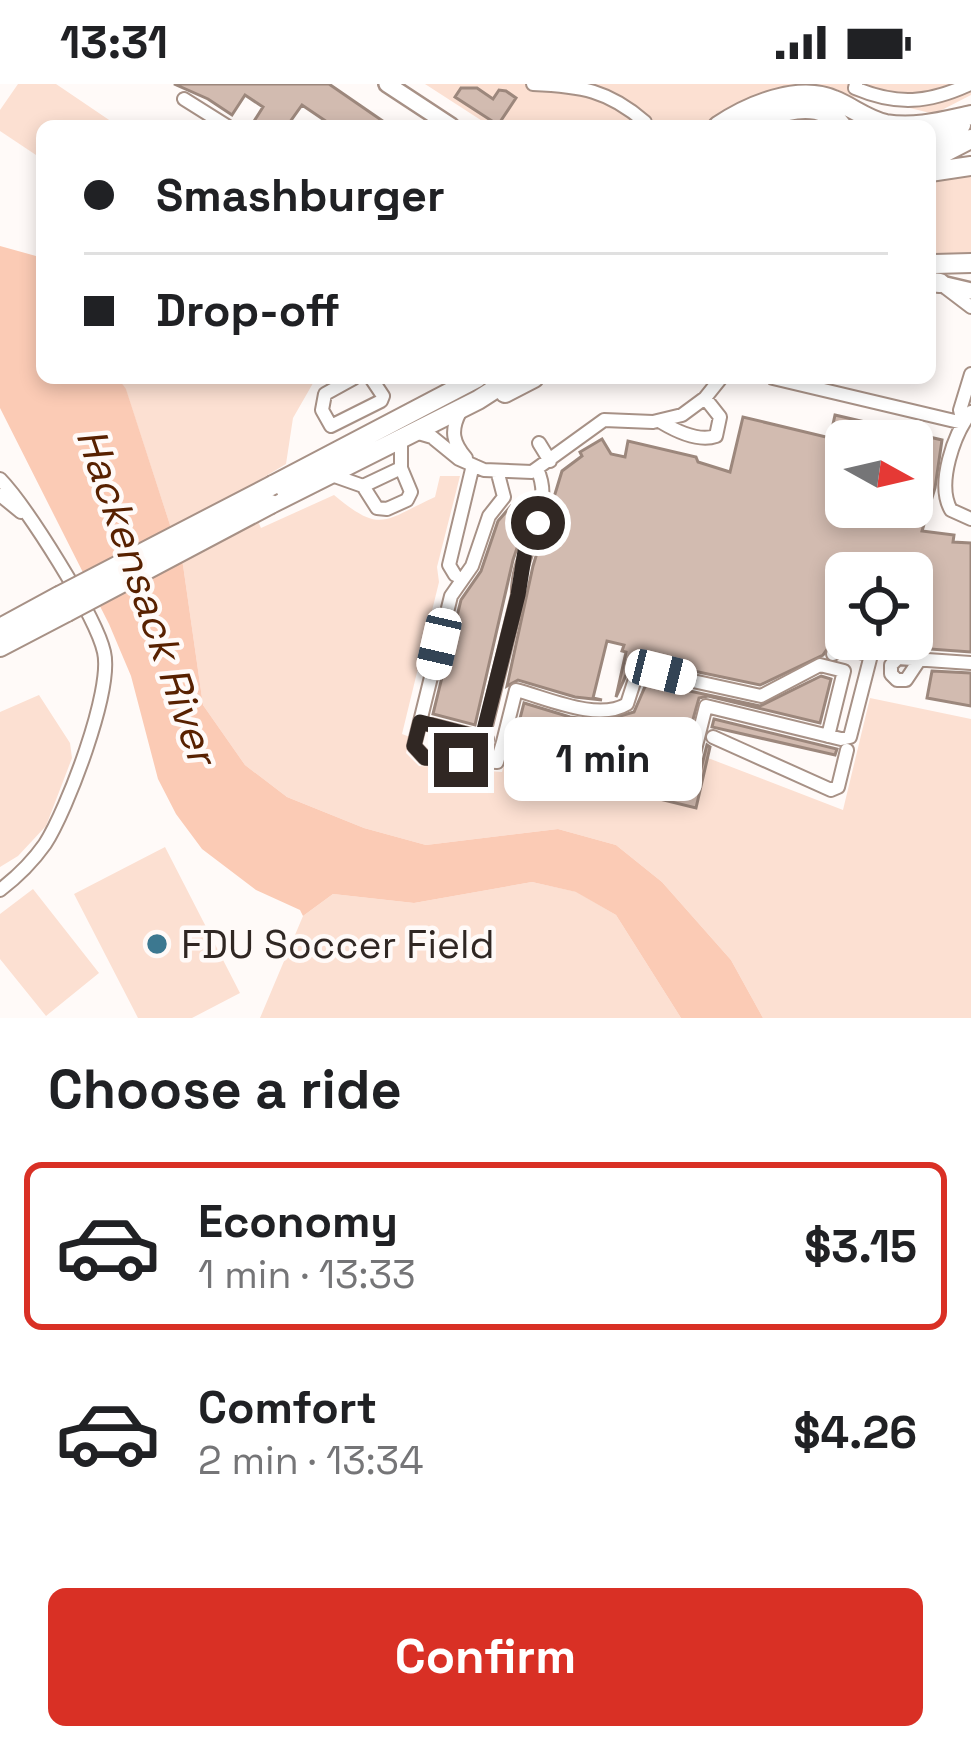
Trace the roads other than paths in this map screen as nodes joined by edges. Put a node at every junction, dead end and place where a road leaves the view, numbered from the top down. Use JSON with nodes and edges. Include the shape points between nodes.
{"nodes":[{"id":1,"x":387,"y":84,"type":"edge"},
{"id":2,"x":533,"y":84,"type":"edge"},
{"id":3,"x":856,"y":84,"type":"edge"},
{"id":4,"x":970,"y":84,"type":"edge"},
{"id":5,"x":184,"y":99,"type":"dead end"},
{"id":6,"x":971,"y":117,"type":"edge"},
{"id":7,"x":217,"y":120,"type":"edge"},
{"id":8,"x":442,"y":120,"type":"edge"},
{"id":9,"x":643,"y":120,"type":"edge"},
{"id":10,"x":730,"y":120,"type":"edge"},
{"id":11,"x":764,"y":120,"type":"edge"},
{"id":12,"x":836,"y":120,"type":"edge"},
{"id":13,"x":875,"y":120,"type":"edge"},
{"id":14,"x":936,"y":123,"type":"edge"},
{"id":15,"x":936,"y":137,"type":"edge"},
{"id":16,"x":971,"y":139,"type":"edge"},
{"id":17,"x":936,"y":157,"type":"edge"},
{"id":18,"x":971,"y":166,"type":"edge"},
{"id":19,"x":936,"y":171,"type":"edge"},
{"id":20,"x":971,"y":263,"type":"edge"},
{"id":21,"x":936,"y":274,"type":"edge"},
{"id":22,"x":971,"y":274,"type":"edge"},
{"id":23,"x":936,"y":275,"type":"edge"},
{"id":24,"x":936,"y":276,"type":"edge"},
{"id":25,"x":936,"y":278,"type":"edge"},
{"id":26,"x":971,"y":291,"type":"edge"},
{"id":27,"x":971,"y":308,"type":"edge"},
{"id":28,"x":971,"y":374,"type":"edge"},
{"id":29,"x":343,"y":384,"type":"edge"},
{"id":30,"x":375,"y":384,"type":"edge"},
{"id":31,"x":436,"y":384,"type":"edge"},
{"id":32,"x":522,"y":384,"type":"edge"},
{"id":33,"x":716,"y":384,"type":"edge"},
{"id":34,"x":803,"y":384,"type":"edge"},
{"id":35,"x":469,"y":389,"type":"edge"},
{"id":36,"x":705,"y":398,"type":"junction"},
{"id":37,"x":434,"y":400,"type":"junction"},
{"id":38,"x":374,"y":405,"type":"junction"},
{"id":39,"x":967,"y":417,"type":"edge"},
{"id":40,"x":341,"y":421,"type":"junction"},
{"id":41,"x":660,"y":421,"type":"junction"},
{"id":42,"x":405,"y":430,"type":"junction"},
{"id":43,"x":539,"y":443,"type":"dead end"},
{"id":44,"x":342,"y":448,"type":"junction"},
{"id":45,"x":472,"y":465,"type":"junction"},
{"id":46,"x":544,"y":465,"type":"junction"},
{"id":47,"x":400,"y":468,"type":"junction"},
{"id":48,"x":329,"y":474,"type":"junction"},
{"id":49,"x":498,"y":474,"type":"junction"},
{"id":50,"x":0,"y":479,"type":"edge"},
{"id":51,"x":363,"y":486,"type":"junction"},
{"id":52,"x":272,"y":494,"type":"junction"},
{"id":53,"x":0,"y":495,"type":"edge"},
{"id":54,"x":971,"y":519,"type":"edge"},
{"id":55,"x":34,"y":525,"type":"junction"},
{"id":56,"x":455,"y":575,"type":"dead end"},
{"id":57,"x":63,"y":604,"type":"junction"},
{"id":58,"x":0,"y":618,"type":"edge"},
{"id":59,"x":0,"y":628,"type":"edge"},
{"id":60,"x":0,"y":647,"type":"edge"},
{"id":61,"x":870,"y":660,"type":"edge"},
{"id":62,"x":933,"y":660,"type":"edge"},
{"id":63,"x":971,"y":663,"type":"edge"},
{"id":64,"x":420,"y":722,"type":"junction"},
{"id":65,"x":828,"y":736,"type":"junction"},
{"id":66,"x":713,"y":737,"type":"dead end"},
{"id":67,"x":502,"y":742,"type":"junction"},
{"id":68,"x":847,"y":750,"type":"dead end"},
{"id":69,"x":0,"y":890,"type":"edge"}],
"edges":[{"from":1,"to":8,"type":"main road"},
{"from":2,"to":9,"type":"street","via":[[618,98]]},
{"from":3,"to":4,"type":"street","via":[[906,103]]},
{"from":5,"to":7,"type":"street"},
{"from":6,"to":14,"type":"highway"},
{"from":6,"to":15,"type":"highway"},
{"from":10,"to":13,"type":"highway","via":[[809,94]]},
{"from":11,"to":12,"type":"highway","via":[[812,108]]},
{"from":16,"to":17,"type":"highway"},
{"from":18,"to":19,"type":"highway"},
{"from":20,"to":21,"type":"highway"},
{"from":22,"to":23,"type":"main road"},
{"from":24,"to":26,"type":"main road"},
{"from":25,"to":27,"type":"street"},
{"from":28,"to":39,"type":"street","via":[[960,410]]},
{"from":29,"to":40,"type":"street","via":[[325,394],[322,410],[332,426]]},
{"from":30,"to":38,"type":"street","via":[[383,396]]},
{"from":31,"to":37,"type":"street"},
{"from":32,"to":35,"type":"highway","via":[[490,400]]},
{"from":33,"to":36,"type":"street"},
{"from":34,"to":39,"type":"street"},
{"from":35,"to":37,"type":"highway"},
{"from":35,"to":42,"type":"highway"},
{"from":35,"to":45,"type":"street","via":[[453,432]]},
{"from":36,"to":41,"type":"street"},
{"from":36,"to":41,"type":"street","via":[[721,417],[712,438]]},
{"from":37,"to":42,"type":"highway"},
{"from":38,"to":40,"type":"street"},
{"from":38,"to":42,"type":"street"},
{"from":39,"to":54,"type":"street","via":[[944,491],[951,510]]},
{"from":40,"to":44,"type":"street"},
{"from":41,"to":46,"type":"street","via":[[604,420]]},
{"from":42,"to":44,"type":"highway"},
{"from":42,"to":45,"type":"street","via":[[433,437]]},
{"from":42,"to":47,"type":"street"},
{"from":42,"to":48,"type":"highway"},
{"from":43,"to":46,"type":"street"},
{"from":44,"to":52,"type":"highway"},
{"from":45,"to":49,"type":"street"},
{"from":45,"to":56,"type":"street","via":[[449,565]]},
{"from":46,"to":49,"type":"street"},
{"from":46,"to":64,"type":"street","via":[[543,500],[485,739]]},
{"from":47,"to":51,"type":"street"},
{"from":47,"to":51,"type":"street","via":[[407,500],[377,508]]},
{"from":48,"to":51,"type":"street"},
{"from":48,"to":52,"type":"highway"},
{"from":49,"to":64,"type":"street","via":[[504,496],[452,596]]},
{"from":50,"to":55,"type":"street"},
{"from":52,"to":57,"type":"highway","bridge":true},
{"from":53,"to":55,"type":"street"},
{"from":55,"to":69,"type":"street","via":[[104,653],[104,686],[56,823]]},
{"from":57,"to":58,"type":"highway"},
{"from":57,"to":59,"type":"highway"},
{"from":57,"to":60,"type":"highway"},
{"from":61,"to":65,"type":"street","via":[[851,735]]},
{"from":62,"to":63,"type":"street"},
{"from":64,"to":67,"type":"street","via":[[414,746],[425,758],[497,762]]},
{"from":65,"to":67,"type":"street","via":[[706,706],[686,789]]},
{"from":65,"to":67,"type":"street","via":[[844,671],[820,665],[761,696],[643,670],[616,710],[516,690]]},
{"from":66,"to":68,"type":"street","via":[[831,790]]}]}
